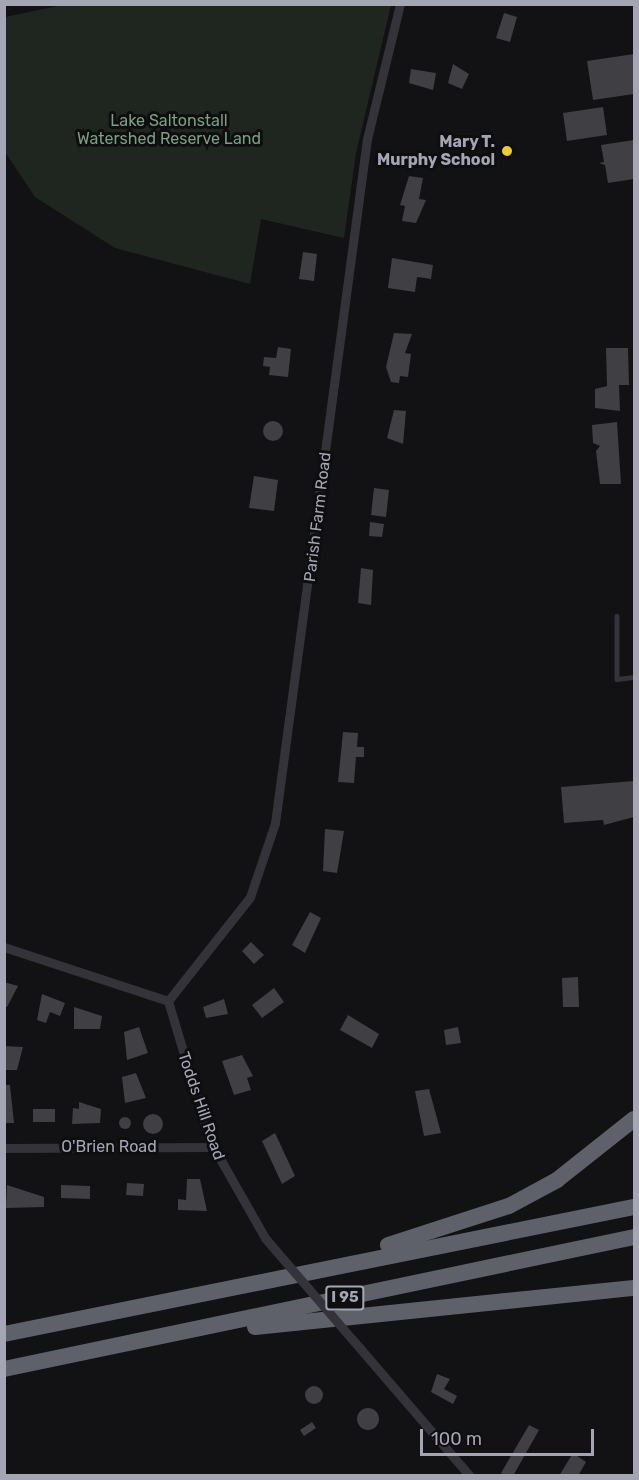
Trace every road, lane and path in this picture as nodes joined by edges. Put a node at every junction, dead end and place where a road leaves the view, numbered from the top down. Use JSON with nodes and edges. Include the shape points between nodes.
{"nodes":[{"id":1,"x":400,"y":4,"type":"edge"},
{"id":2,"x":617,"y":615,"type":"dead end"},
{"id":3,"x":634,"y":678,"type":"edge"},
{"id":4,"x":4,"y":947,"type":"edge"},
{"id":5,"x":168,"y":1001,"type":"junction"},
{"id":6,"x":634,"y":1119,"type":"edge"},
{"id":7,"x":213,"y":1147,"type":"junction"},
{"id":8,"x":4,"y":1148,"type":"edge"},
{"id":9,"x":634,"y":1207,"type":"edge"},
{"id":10,"x":634,"y":1237,"type":"edge"},
{"id":11,"x":634,"y":1288,"type":"edge"},
{"id":12,"x":178,"y":1298,"type":"junction"},
{"id":13,"x":4,"y":1334,"type":"edge"},
{"id":14,"x":56,"y":1359,"type":"junction"},
{"id":15,"x":4,"y":1369,"type":"edge"},
{"id":16,"x":470,"y":1476,"type":"edge"}],
"edges":[{"from":1,"to":5,"type":"street","name":"Parish Farm Road","via":[[367,139],[275,823],[250,897]]},
{"from":2,"to":3,"type":"lane","via":[[617,679]]},
{"from":4,"to":5,"type":"street"},
{"from":5,"to":7,"type":"street","name":"Todds Hill Road"},
{"from":6,"to":12,"type":"highway","via":[[557,1180],[509,1206],[439,1233]]},
{"from":7,"to":8,"type":"street","name":"O'Brien Road"},
{"from":7,"to":16,"type":"street","name":"Todds Hill Road","bridge":true,"via":[[264,1238]]},
{"from":9,"to":12,"type":"highway","number":"I 95"},
{"from":10,"to":14,"type":"highway","number":"I 95"},
{"from":11,"to":14,"type":"highway","via":[[269,1325]]},
{"from":12,"to":13,"type":"highway","number":"I 95"},
{"from":14,"to":15,"type":"highway","number":"I 95"}]}
